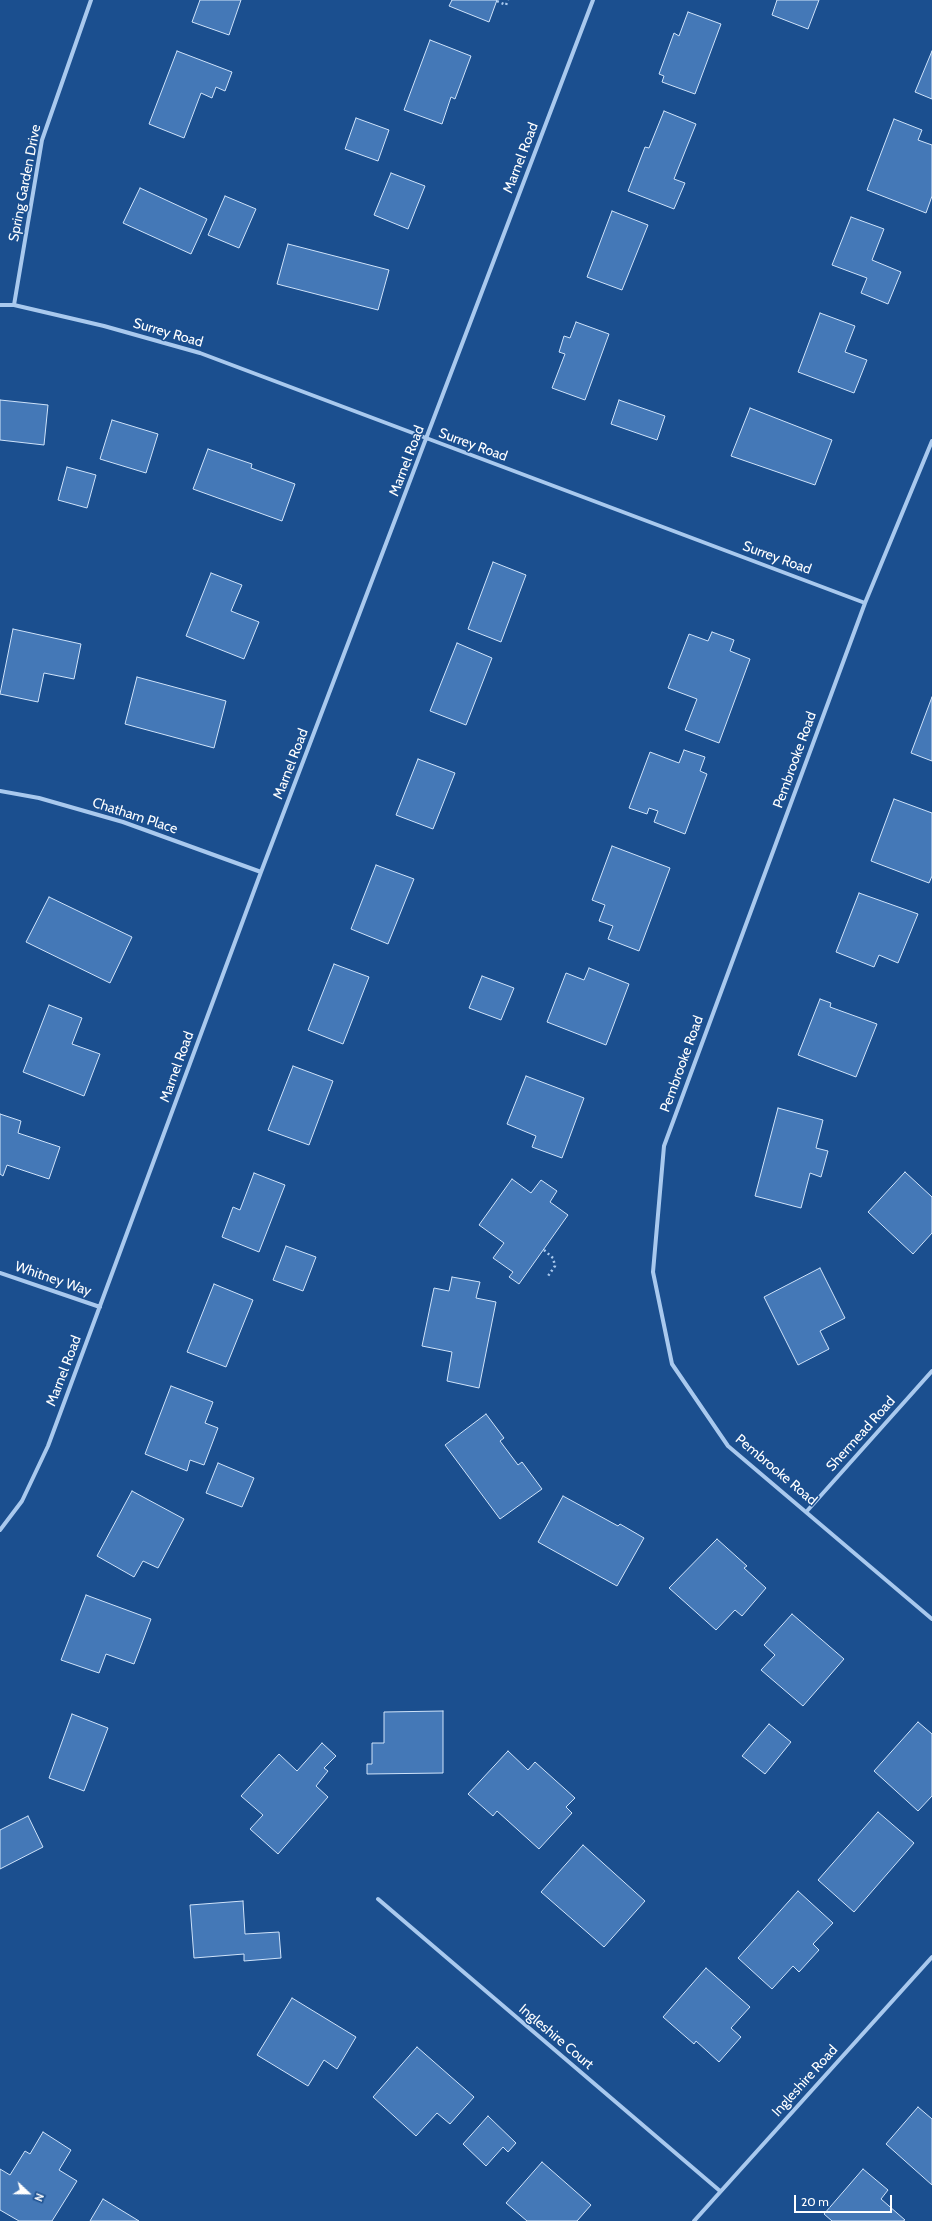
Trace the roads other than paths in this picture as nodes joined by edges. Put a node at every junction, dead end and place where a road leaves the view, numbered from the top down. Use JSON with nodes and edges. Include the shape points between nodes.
{"nodes":[{"id":1,"x":91,"y":0,"type":"edge"},
{"id":2,"x":593,"y":0,"type":"edge"},
{"id":3,"x":0,"y":305,"type":"edge"},
{"id":4,"x":14,"y":305,"type":"junction"},
{"id":5,"x":427,"y":440,"type":"junction"},
{"id":6,"x":932,"y":441,"type":"edge"},
{"id":7,"x":865,"y":603,"type":"junction"},
{"id":8,"x":0,"y":791,"type":"edge"},
{"id":9,"x":261,"y":872,"type":"junction"},
{"id":10,"x":0,"y":1273,"type":"edge"},
{"id":11,"x":100,"y":1307,"type":"junction"},
{"id":12,"x":932,"y":1371,"type":"edge"},
{"id":13,"x":807,"y":1512,"type":"junction"},
{"id":14,"x":0,"y":1530,"type":"edge"},
{"id":15,"x":932,"y":1618,"type":"edge"},
{"id":16,"x":378,"y":1899,"type":"dead end"},
{"id":17,"x":932,"y":1957,"type":"edge"},
{"id":18,"x":720,"y":2191,"type":"junction"},
{"id":19,"x":694,"y":2221,"type":"edge"}],
"edges":[{"from":1,"to":4,"type":"street","name":"Spring Garden Drive","via":[[42,140]]},
{"from":2,"to":5,"type":"street","name":"Marnel Road"},
{"from":3,"to":4,"type":"street","name":"Surrey Road"},
{"from":4,"to":5,"type":"street","name":"Surrey Road","via":[[104,326],[200,353]]},
{"from":5,"to":7,"type":"street","name":"Surrey Road"},
{"from":5,"to":9,"type":"street","name":"Marnel Road"},
{"from":6,"to":7,"type":"street","name":"Pembrooke Road"},
{"from":7,"to":13,"type":"street","name":"Pembrooke Road","via":[[664,1146],[653,1272],[672,1364],[728,1446]]},
{"from":8,"to":9,"type":"street","name":"Chatham Place","via":[[39,798],[123,822]]},
{"from":9,"to":11,"type":"street","name":"Marnel Road"},
{"from":10,"to":11,"type":"street","name":"Whitney Way"},
{"from":11,"to":14,"type":"street","name":"Marnel Road","via":[[39,1467],[22,1501]]},
{"from":12,"to":13,"type":"street","name":"Shermead Road"},
{"from":13,"to":15,"type":"street","name":"Pembrooke Road"},
{"from":16,"to":18,"type":"street","name":"Ingleshire Court"},
{"from":17,"to":18,"type":"street","name":"Ingleshire Road"},
{"from":18,"to":19,"type":"street","name":"Ingleshire Road"}]}
